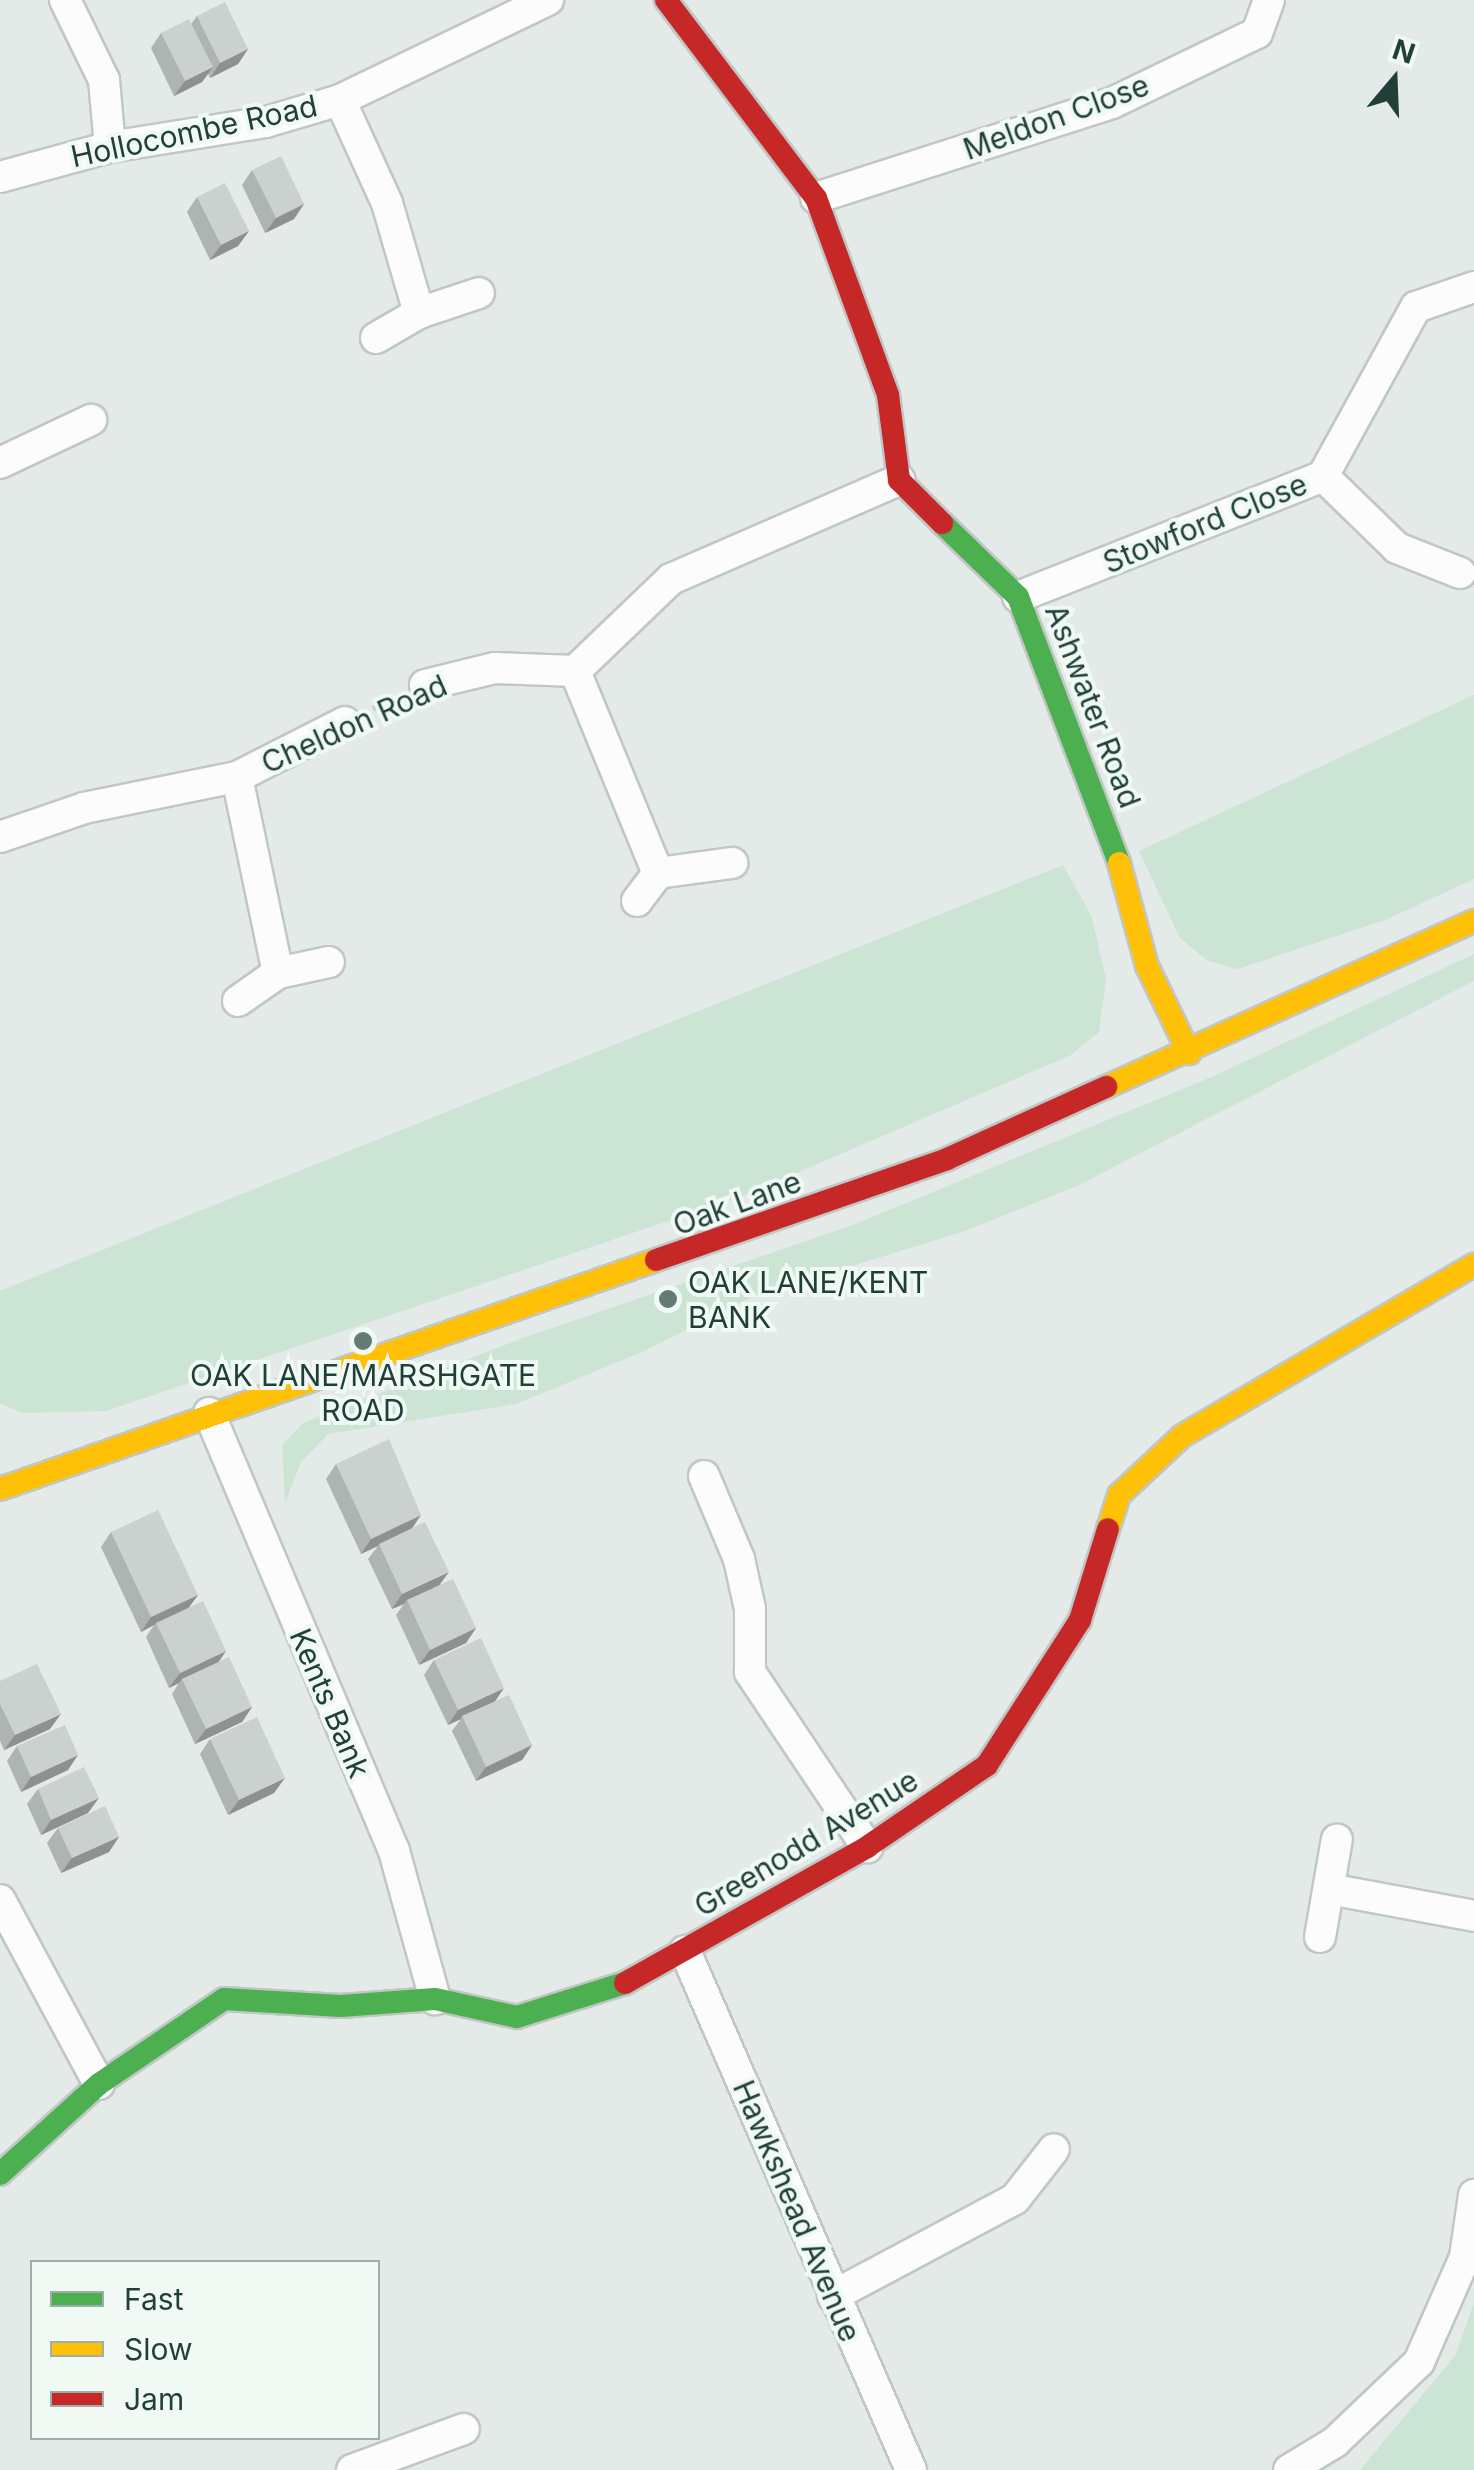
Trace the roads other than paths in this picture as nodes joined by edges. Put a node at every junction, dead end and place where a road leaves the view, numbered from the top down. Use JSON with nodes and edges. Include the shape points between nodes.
{"nodes":[{"id":1,"x":66,"y":0,"type":"edge"},
{"id":2,"x":548,"y":0,"type":"edge"},
{"id":3,"x":666,"y":0,"type":"edge"},
{"id":4,"x":1270,"y":0,"type":"edge"},
{"id":5,"x":340,"y":100,"type":"junction"},
{"id":6,"x":110,"y":147,"type":"junction"},
{"id":7,"x":0,"y":177,"type":"edge"},
{"id":8,"x":816,"y":198,"type":"junction"},
{"id":9,"x":1474,"y":287,"type":"edge"},
{"id":10,"x":479,"y":293,"type":"dead end"},
{"id":11,"x":419,"y":314,"type":"junction"},
{"id":12,"x":376,"y":338,"type":"dead end"},
{"id":13,"x":90,"y":420,"type":"dead end"},
{"id":14,"x":0,"y":463,"type":"edge"},
{"id":15,"x":1323,"y":476,"type":"junction"},
{"id":16,"x":899,"y":480,"type":"junction"},
{"id":17,"x":1460,"y":573,"type":"dead end"},
{"id":18,"x":1018,"y":597,"type":"junction"},
{"id":19,"x":574,"y":671,"type":"junction"},
{"id":20,"x":425,"y":685,"type":"road end"},
{"id":21,"x":345,"y":722,"type":"road end"},
{"id":22,"x":237,"y":777,"type":"junction"},
{"id":23,"x":0,"y":837,"type":"edge"},
{"id":24,"x":732,"y":863,"type":"dead end"},
{"id":25,"x":658,"y":873,"type":"junction"},
{"id":26,"x":637,"y":902,"type":"dead end"},
{"id":27,"x":1474,"y":921,"type":"edge"},
{"id":28,"x":329,"y":962,"type":"dead end"},
{"id":29,"x":278,"y":973,"type":"junction"},
{"id":30,"x":238,"y":1002,"type":"dead end"},
{"id":31,"x":1189,"y":1053,"type":"junction"},
{"id":32,"x":1474,"y":1265,"type":"edge"},
{"id":33,"x":208,"y":1413,"type":"junction"},
{"id":34,"x":704,"y":1476,"type":"dead end"},
{"id":35,"x":0,"y":1489,"type":"edge"},
{"id":36,"x":1338,"y":1840,"type":"dead end"},
{"id":37,"x":867,"y":1847,"type":"junction"},
{"id":38,"x":1328,"y":1889,"type":"junction"},
{"id":39,"x":0,"y":1900,"type":"edge"},
{"id":40,"x":1474,"y":1916,"type":"edge"},
{"id":41,"x":1320,"y":1937,"type":"dead end"},
{"id":42,"x":685,"y":1951,"type":"junction"},
{"id":43,"x":435,"y":1999,"type":"junction"},
{"id":44,"x":98,"y":2084,"type":"junction"},
{"id":45,"x":1054,"y":2149,"type":"dead end"},
{"id":46,"x":0,"y":2174,"type":"edge"},
{"id":47,"x":1474,"y":2195,"type":"edge"},
{"id":48,"x":1470,"y":2258,"type":"edge"},
{"id":49,"x":833,"y":2296,"type":"junction"},
{"id":50,"x":464,"y":2430,"type":"dead end"},
{"id":51,"x":352,"y":2470,"type":"edge"},
{"id":52,"x":911,"y":2470,"type":"edge"},
{"id":53,"x":1289,"y":2470,"type":"edge"}],
"edges":[{"from":1,"to":6,"type":"street","via":[[104,80]]},
{"from":2,"to":5,"type":"street","name":"Hollocombe Road"},
{"from":3,"to":8,"type":"street"},
{"from":4,"to":8,"type":"street","name":"Meldon Close","via":[[1256,33],[1112,104]]},
{"from":5,"to":6,"type":"street","name":"Hollocombe Road","via":[[266,122]]},
{"from":5,"to":11,"type":"street","via":[[387,203]]},
{"from":6,"to":7,"type":"street","name":"Hollocombe Road"},
{"from":8,"to":16,"type":"street","via":[[888,395]]},
{"from":9,"to":15,"type":"street","name":"Stowford Close","via":[[1416,307]]},
{"from":10,"to":11,"type":"street"},
{"from":11,"to":12,"type":"street"},
{"from":13,"to":14,"type":"street"},
{"from":15,"to":17,"type":"street","via":[[1398,548]]},
{"from":15,"to":18,"type":"street","name":"Stowford Close"},
{"from":16,"to":18,"type":"street","name":"Ashwater Road"},
{"from":16,"to":19,"type":"street","via":[[671,579]]},
{"from":18,"to":31,"type":"street","name":"Ashwater Road","via":[[1113,839],[1147,966]]},
{"from":19,"to":20,"type":"street","name":"Cheldon Road","via":[[495,668]]},
{"from":19,"to":25,"type":"street"},
{"from":21,"to":22,"type":"street","name":"Cheldon Road"},
{"from":22,"to":23,"type":"street","name":"Cheldon Road","via":[[84,808]]},
{"from":22,"to":29,"type":"street"},
{"from":24,"to":25,"type":"street"},
{"from":25,"to":26,"type":"street"},
{"from":27,"to":31,"type":"street","name":"Oak Lane"},
{"from":28,"to":29,"type":"street"},
{"from":29,"to":30,"type":"street"},
{"from":31,"to":33,"type":"street","name":"Oak Lane","via":[[929,1165],[445,1338]]},
{"from":32,"to":37,"type":"street","name":"Greenodd Avenue","via":[[1182,1436],[1119,1495],[1080,1620],[987,1764]]},
{"from":33,"to":35,"type":"street","name":"Oak Lane"},
{"from":33,"to":43,"type":"street","name":"Kents Bank","via":[[394,1851]]},
{"from":34,"to":37,"type":"street","via":[[743,1576],[750,1672]]},
{"from":36,"to":38,"type":"street"},
{"from":37,"to":42,"type":"street","name":"Greenodd Avenue"},
{"from":38,"to":40,"type":"street"},
{"from":38,"to":41,"type":"street"},
{"from":39,"to":44,"type":"street"},
{"from":42,"to":43,"type":"street","name":"Greenodd Avenue","via":[[608,1992],[517,2017]]},
{"from":42,"to":49,"type":"street","name":"Hawkshead Avenue"},
{"from":43,"to":44,"type":"street","name":"Greenodd Avenue","via":[[340,2006],[224,1998]]},
{"from":44,"to":46,"type":"street","name":"Greenodd Avenue"},
{"from":45,"to":49,"type":"street","via":[[1015,2199]]},
{"from":47,"to":48,"type":"street"},
{"from":48,"to":53,"type":"street","via":[[1419,2362],[1336,2442]]},
{"from":49,"to":52,"type":"street","name":"Hawkshead Avenue"},
{"from":50,"to":51,"type":"street"}]}
